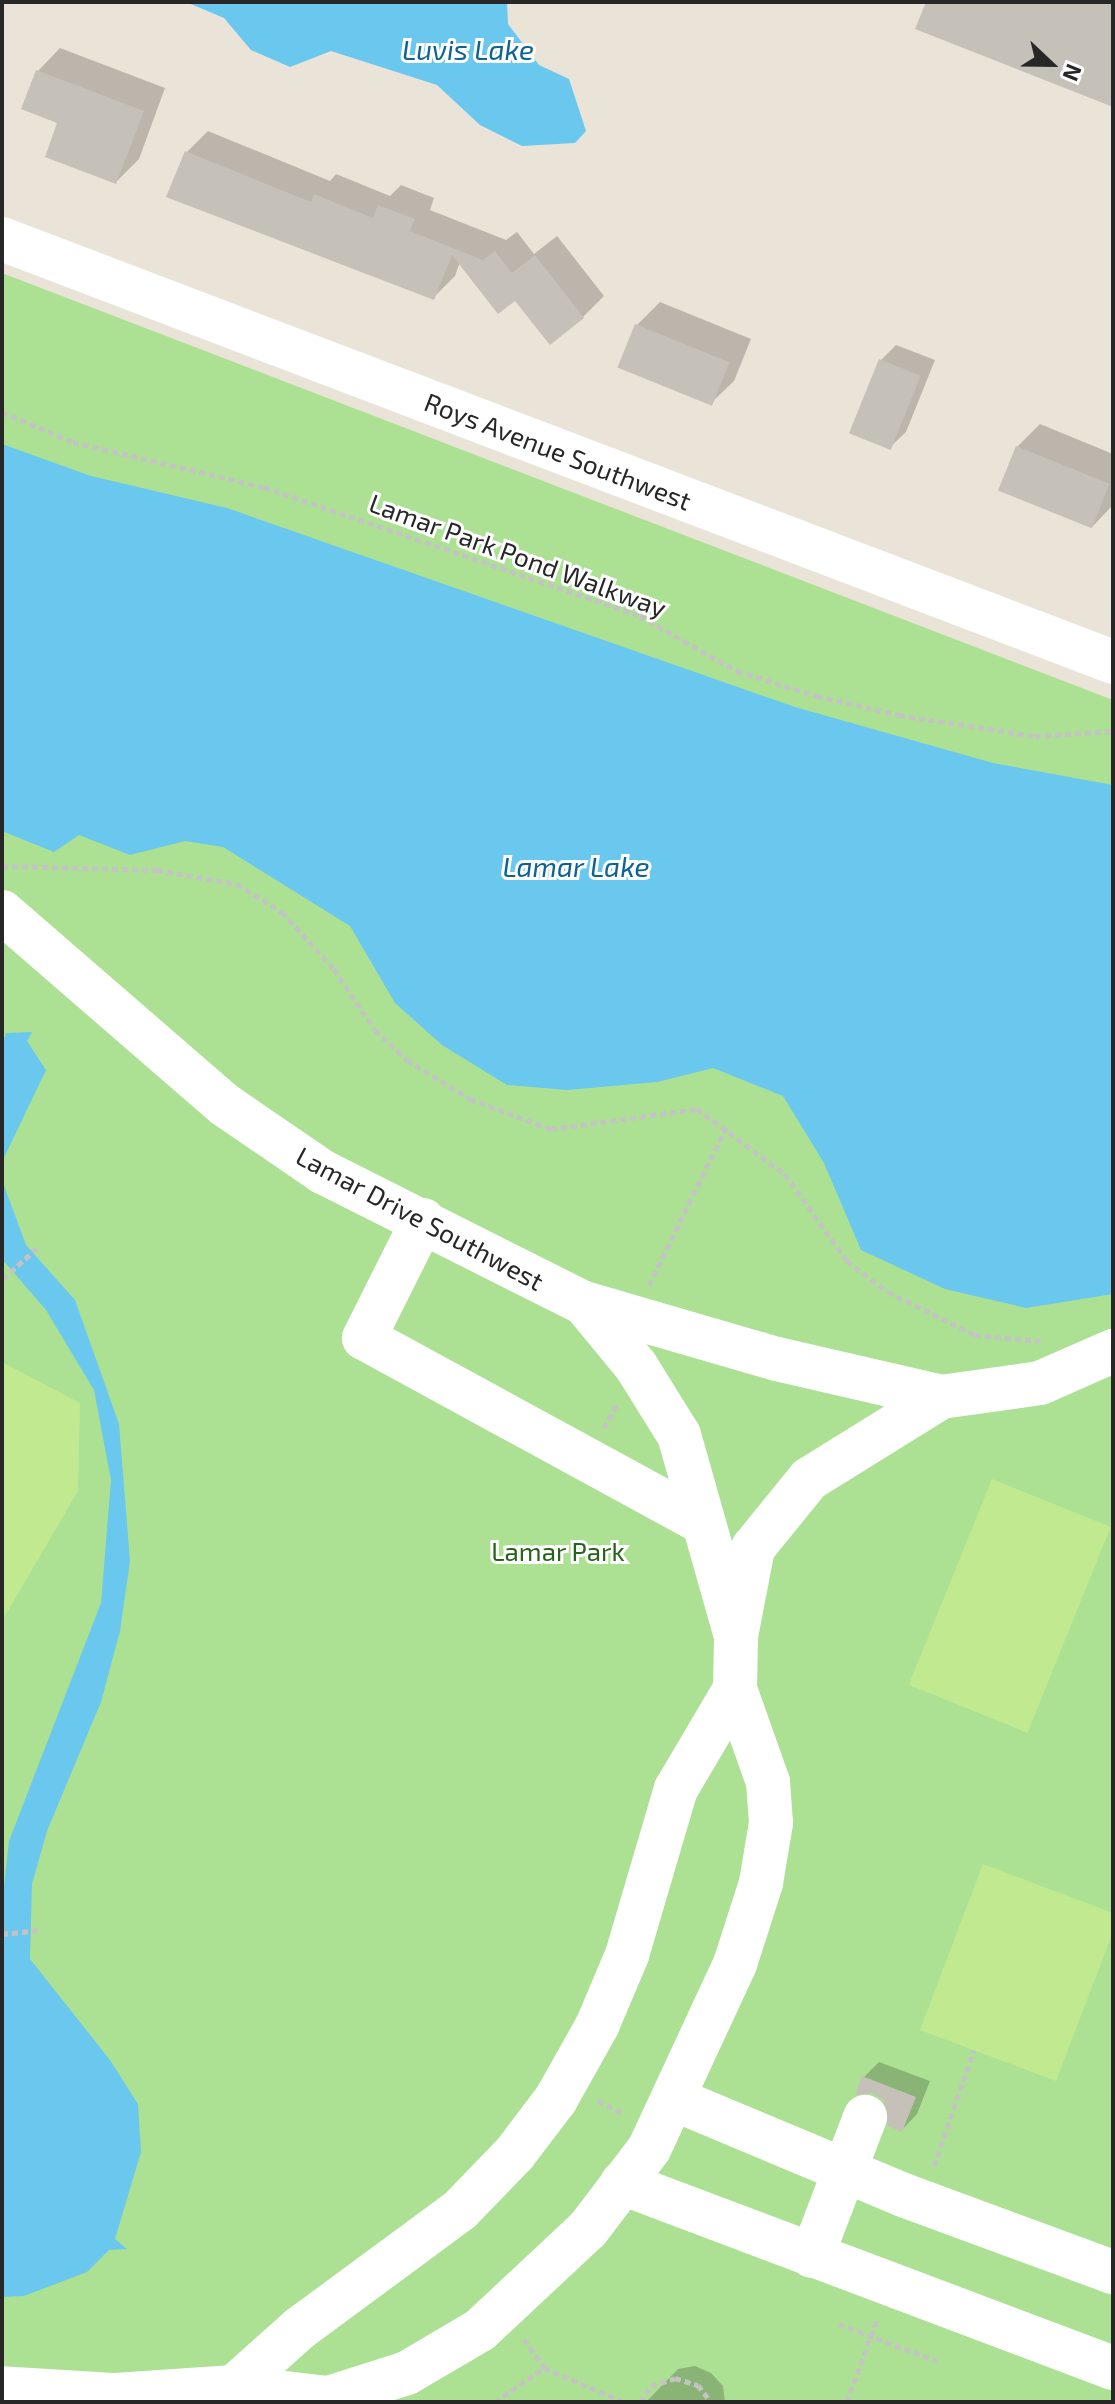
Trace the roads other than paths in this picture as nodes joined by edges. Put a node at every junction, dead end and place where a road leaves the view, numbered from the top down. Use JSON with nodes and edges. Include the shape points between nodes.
{"nodes":[{"id":1,"x":2,"y":239,"type":"edge"},
{"id":2,"x":1113,"y":662,"type":"edge"},
{"id":3,"x":2,"y":912,"type":"edge"},
{"id":4,"x":423,"y":1220,"type":"junction"},
{"id":5,"x":584,"y":1303,"type":"junction"},
{"id":6,"x":1113,"y":1351,"type":"edge"},
{"id":7,"x":941,"y":1397,"type":"junction"},
{"id":8,"x":700,"y":1521,"type":"junction"},
{"id":9,"x":736,"y":1637,"type":"junction"},
{"id":10,"x":735,"y":1689,"type":"junction"},
{"id":11,"x":666,"y":2114,"type":"junction"},
{"id":12,"x":865,"y":2117,"type":"dead end"},
{"id":13,"x":843,"y":2171,"type":"junction"},
{"id":14,"x":622,"y":2183,"type":"junction"},
{"id":15,"x":812,"y":2256,"type":"junction"},
{"id":16,"x":1113,"y":2272,"type":"edge"},
{"id":17,"x":1113,"y":2368,"type":"edge"},
{"id":18,"x":234,"y":2387,"type":"junction"},
{"id":19,"x":16,"y":2393,"type":"edge"}],
"edges":[{"from":1,"to":2,"type":"street","name":"Roys Avenue Southwest"},
{"from":3,"to":4,"type":"street","name":"Lamar Drive Southwest","via":[[225,1105],[323,1172]]},
{"from":4,"to":5,"type":"street","name":"Lamar Drive Southwest"},
{"from":4,"to":8,"type":"street","via":[[364,1338]]},
{"from":5,"to":7,"type":"street","name":"Lamar Drive Southwest","via":[[777,1359]]},
{"from":5,"to":8,"type":"street","name":"Lamar Drive Southwest","via":[[636,1366],[679,1435]]},
{"from":6,"to":7,"type":"street","name":"Lamar Drive Southwest","via":[[1040,1383]]},
{"from":7,"to":9,"type":"street","via":[[809,1479],[753,1548]]},
{"from":8,"to":9,"type":"street","name":"Lamar Drive Southwest"},
{"from":9,"to":10,"type":"street","name":"Lamar Drive Southwest"},
{"from":10,"to":11,"type":"street","name":"Lamar Drive Southwest","via":[[768,1782],[771,1823],[761,1883],[735,1964]]},
{"from":10,"to":18,"type":"street","via":[[676,1789],[627,1955],[597,2026],[515,2153],[460,2210],[300,2328]]},
{"from":11,"to":13,"type":"street"},
{"from":11,"to":14,"type":"street","name":"Lamar Drive Southwest"},
{"from":12,"to":13,"type":"street"},
{"from":13,"to":15,"type":"street"},
{"from":13,"to":16,"type":"street"},
{"from":14,"to":15,"type":"street"},
{"from":14,"to":18,"type":"street","name":"Lamar Drive Southwest","via":[[588,2229],[480,2330],[407,2373],[328,2398]]},
{"from":15,"to":17,"type":"street"},
{"from":18,"to":19,"type":"street","name":"Lamar Drive Southwest","via":[[112,2395]]}]}
